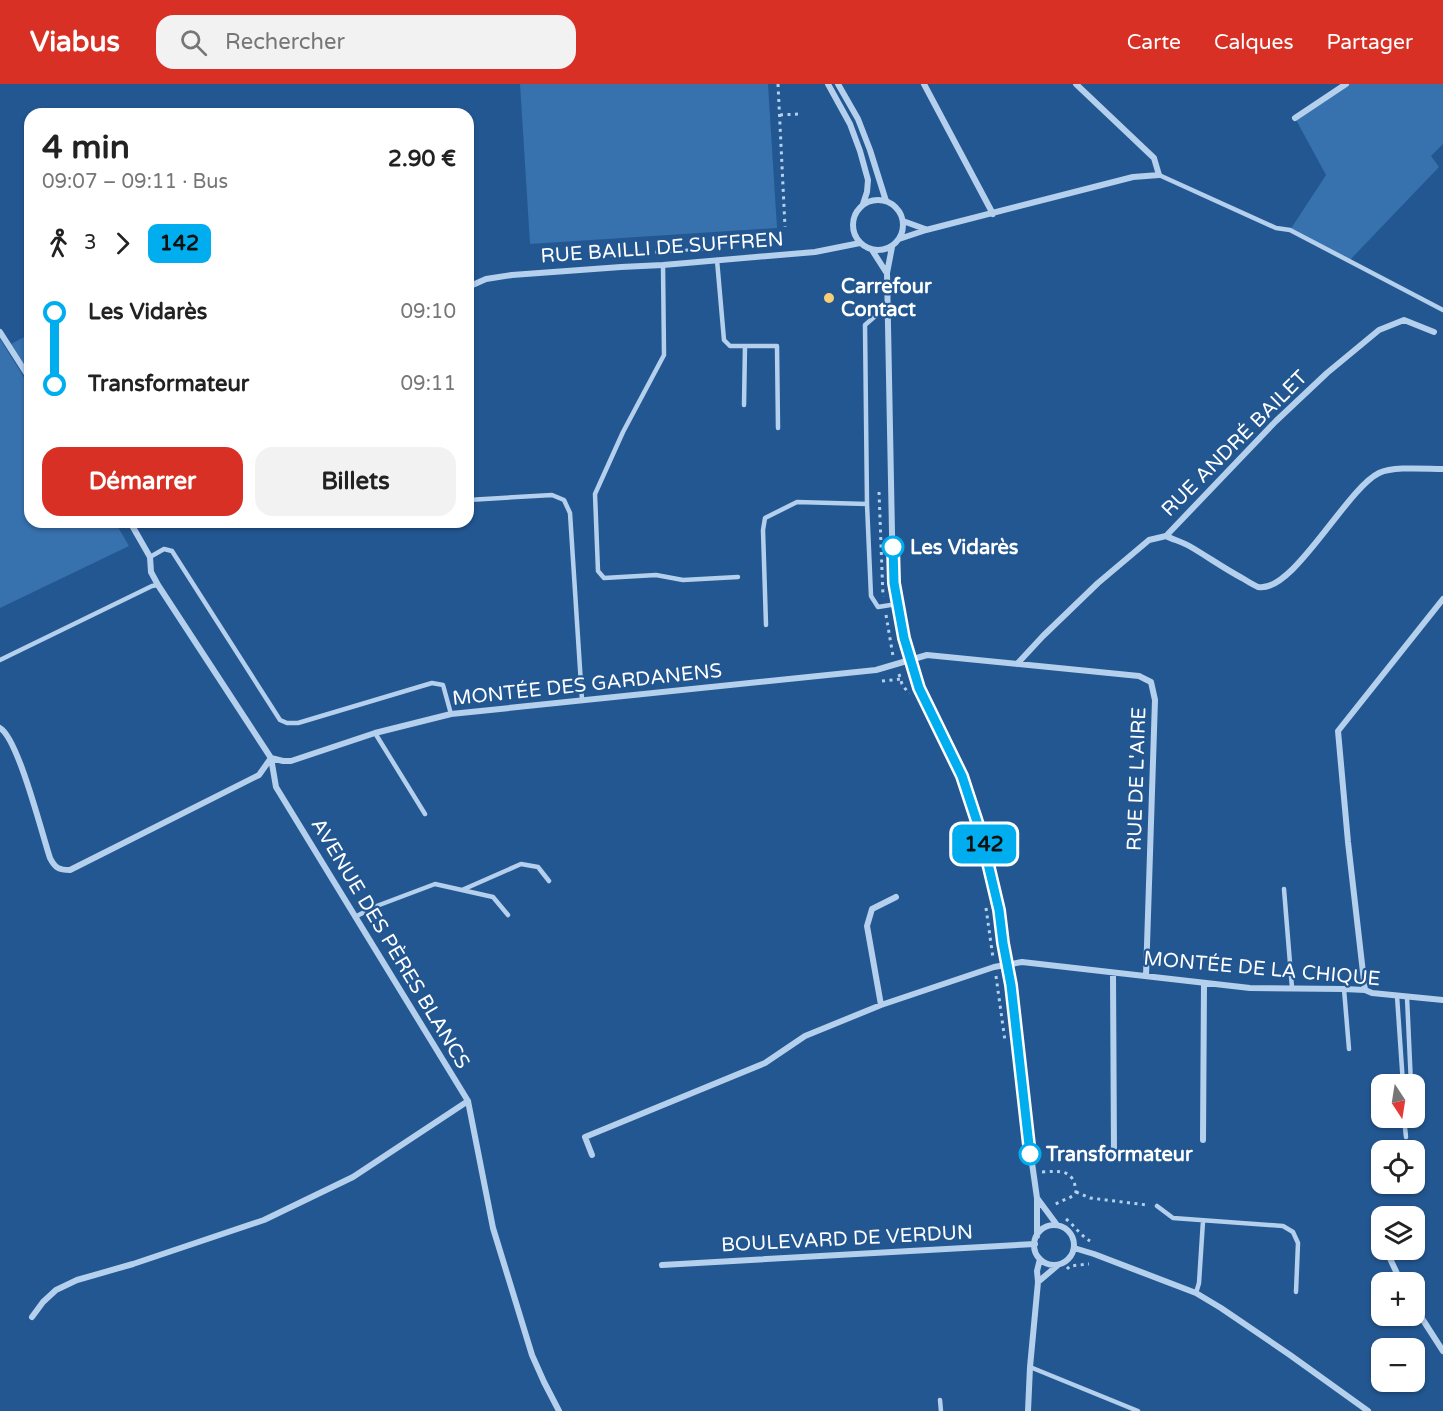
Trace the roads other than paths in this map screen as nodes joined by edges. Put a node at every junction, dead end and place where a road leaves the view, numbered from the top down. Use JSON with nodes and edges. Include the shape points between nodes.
{"nodes":[{"id":1,"x":828,"y":84,"type":"edge"},
{"id":2,"x":838,"y":84,"type":"edge"},
{"id":3,"x":924,"y":84,"type":"edge"},
{"id":4,"x":1076,"y":84,"type":"edge"},
{"id":5,"x":1346,"y":84,"type":"edge"},
{"id":6,"x":1295,"y":118,"type":"dead end"},
{"id":7,"x":1159,"y":175,"type":"junction"},
{"id":8,"x":886,"y":201,"type":"junction"},
{"id":9,"x":863,"y":204,"type":"junction"},
{"id":10,"x":993,"y":214,"type":"junction"},
{"id":11,"x":903,"y":221,"type":"junction"},
{"id":12,"x":926,"y":230,"type":"junction"},
{"id":13,"x":899,"y":239,"type":"junction"},
{"id":14,"x":860,"y":243,"type":"junction"},
{"id":15,"x":892,"y":247,"type":"junction"},
{"id":16,"x":872,"y":250,"type":"junction"},
{"id":17,"x":717,"y":260,"type":"junction"},
{"id":18,"x":663,"y":265,"type":"junction"},
{"id":19,"x":887,"y":273,"type":"junction"},
{"id":20,"x":474,"y":284,"type":"edge"},
{"id":21,"x":888,"y":305,"type":"junction"},
{"id":22,"x":1443,"y":310,"type":"edge"},
{"id":23,"x":0,"y":332,"type":"edge"},
{"id":24,"x":1434,"y":332,"type":"dead end"},
{"id":25,"x":745,"y":346,"type":"junction"},
{"id":26,"x":24,"y":370,"type":"edge"},
{"id":27,"x":744,"y":405,"type":"dead end"},
{"id":28,"x":778,"y":428,"type":"dead end"},
{"id":29,"x":1443,"y":468,"type":"edge"},
{"id":30,"x":474,"y":500,"type":"edge"},
{"id":31,"x":867,"y":504,"type":"junction"},
{"id":32,"x":133,"y":528,"type":"edge"},
{"id":33,"x":1166,"y":536,"type":"junction"},
{"id":34,"x":150,"y":557,"type":"junction"},
{"id":35,"x":738,"y":577,"type":"dead end"},
{"id":36,"x":158,"y":585,"type":"junction"},
{"id":37,"x":1443,"y":599,"type":"edge"},
{"id":38,"x":897,"y":604,"type":"junction"},
{"id":39,"x":766,"y":625,"type":"dead end"},
{"id":40,"x":911,"y":659,"type":"junction"},
{"id":41,"x":0,"y":660,"type":"edge"},
{"id":42,"x":1017,"y":664,"type":"junction"},
{"id":43,"x":582,"y":700,"type":"junction"},
{"id":44,"x":450,"y":714,"type":"junction"},
{"id":45,"x":0,"y":728,"type":"edge"},
{"id":46,"x":375,"y":733,"type":"junction"},
{"id":47,"x":271,"y":758,"type":"junction"},
{"id":48,"x":425,"y":814,"type":"dead end"},
{"id":49,"x":549,"y":881,"type":"dead end"},
{"id":50,"x":1284,"y":889,"type":"dead end"},
{"id":51,"x":462,"y":890,"type":"junction"},
{"id":52,"x":896,"y":897,"type":"dead end"},
{"id":53,"x":508,"y":915,"type":"dead end"},
{"id":54,"x":355,"y":917,"type":"junction"},
{"id":55,"x":1007,"y":965,"type":"junction"},
{"id":56,"x":1113,"y":973,"type":"junction"},
{"id":57,"x":1146,"y":976,"type":"junction"},
{"id":58,"x":1204,"y":983,"type":"junction"},
{"id":59,"x":1292,"y":988,"type":"junction"},
{"id":60,"x":1344,"y":989,"type":"junction"},
{"id":61,"x":1365,"y":990,"type":"junction"},
{"id":62,"x":1397,"y":996,"type":"junction"},
{"id":63,"x":1407,"y":997,"type":"junction"},
{"id":64,"x":1443,"y":1000,"type":"edge"},
{"id":65,"x":881,"y":1005,"type":"junction"},
{"id":66,"x":1349,"y":1049,"type":"dead end"},
{"id":67,"x":1402,"y":1074,"type":"edge"},
{"id":68,"x":1411,"y":1074,"type":"edge"},
{"id":69,"x":468,"y":1101,"type":"junction"},
{"id":70,"x":1405,"y":1128,"type":"edge"},
{"id":71,"x":1406,"y":1137,"type":"dead end"},
{"id":72,"x":1203,"y":1140,"type":"dead end"},
{"id":73,"x":592,"y":1155,"type":"dead end"},
{"id":74,"x":1114,"y":1155,"type":"dead end"},
{"id":75,"x":1037,"y":1198,"type":"junction"},
{"id":76,"x":1157,"y":1206,"type":"road end"},
{"id":77,"x":1203,"y":1221,"type":"junction"},
{"id":78,"x":1057,"y":1225,"type":"junction"},
{"id":79,"x":1037,"y":1236,"type":"junction"},
{"id":80,"x":1035,"y":1244,"type":"junction"},
{"id":81,"x":1074,"y":1248,"type":"junction"},
{"id":82,"x":1040,"y":1259,"type":"junction"},
{"id":83,"x":1058,"y":1264,"type":"junction"},
{"id":84,"x":662,"y":1265,"type":"dead end"},
{"id":85,"x":1038,"y":1282,"type":"junction"},
{"id":86,"x":1296,"y":1292,"type":"dead end"},
{"id":87,"x":1196,"y":1293,"type":"junction"},
{"id":88,"x":32,"y":1317,"type":"dead end"},
{"id":89,"x":1425,"y":1323,"type":"edge"},
{"id":90,"x":1443,"y":1351,"type":"edge"},
{"id":91,"x":1030,"y":1367,"type":"junction"},
{"id":92,"x":940,"y":1400,"type":"dead end"},
{"id":93,"x":559,"y":1411,"type":"edge"},
{"id":94,"x":941,"y":1411,"type":"edge"},
{"id":95,"x":1028,"y":1411,"type":"edge"},
{"id":96,"x":1138,"y":1411,"type":"edge"},
{"id":97,"x":1368,"y":1411,"type":"edge"}],
"edges":[{"from":1,"to":9,"type":"street","via":[[850,123],[860,151],[868,180]]},
{"from":2,"to":8,"type":"street","via":[[858,119]]},
{"from":3,"to":10,"type":"street"},
{"from":4,"to":7,"type":"street","via":[[1154,158]]},
{"from":5,"to":6,"type":"street"},
{"from":7,"to":10,"type":"street","via":[[1133,177]]},
{"from":7,"to":22,"type":"lane","via":[[1276,228],[1290,230]]},
{"from":8,"to":9,"type":"street","via":[[878,199]]},
{"from":8,"to":11,"type":"street","via":[[900,212]]},
{"from":9,"to":14,"type":"street","via":[[852,227]]},
{"from":10,"to":12,"type":"street"},
{"from":11,"to":12,"type":"street"},
{"from":11,"to":13,"type":"street"},
{"from":12,"to":13,"type":"street"},
{"from":13,"to":15,"type":"street"},
{"from":14,"to":16,"type":"street"},
{"from":14,"to":17,"type":"street","name":"RUE BAILLI DE SUFFREN","via":[[815,252]]},
{"from":15,"to":16,"type":"street"},
{"from":15,"to":19,"type":"street"},
{"from":16,"to":19,"type":"street"},
{"from":17,"to":18,"type":"street","name":"RUE BAILLI DE SUFFREN"},
{"from":17,"to":25,"type":"lane","via":[[724,340],[730,346]]},
{"from":18,"to":20,"type":"street","name":"RUE BAILLI DE SUFFREN","via":[[512,274]]},
{"from":18,"to":35,"type":"lane","via":[[664,355],[595,494],[598,571],[604,578]]},
{"from":19,"to":21,"type":"street"},
{"from":21,"to":31,"type":"lane","via":[[865,325]]},
{"from":21,"to":38,"type":"street"},
{"from":23,"to":26,"type":"street"},
{"from":24,"to":33,"type":"street","name":"RUE ANDRÉ BAILET","via":[[1404,320],[1379,330],[1276,421]]},
{"from":25,"to":27,"type":"lane"},
{"from":25,"to":28,"type":"lane","via":[[777,346]]},
{"from":29,"to":33,"type":"street","via":[[1380,473],[1362,486],[1300,562],[1268,587],[1257,586]]},
{"from":30,"to":43,"type":"lane","via":[[552,495],[564,500],[570,513]]},
{"from":31,"to":38,"type":"lane","via":[[871,596],[878,607]]},
{"from":31,"to":39,"type":"lane","via":[[797,502],[765,518]]},
{"from":32,"to":34,"type":"street","name":"AVENUE DES PÈRES BLANCS"},
{"from":33,"to":42,"type":"street","name":"RUE ANDRÉ BAILET","via":[[1149,540],[1098,583]]},
{"from":34,"to":36,"type":"street","name":"AVENUE DES PÈRES BLANCS","via":[[151,572]]},
{"from":34,"to":44,"type":"lane","via":[[164,549],[172,551],[280,720],[298,723],[432,683],[443,685]]},
{"from":36,"to":41,"type":"lane"},
{"from":36,"to":47,"type":"street","name":"AVENUE DES PÈRES BLANCS"},
{"from":37,"to":61,"type":"street","via":[[1338,731]]},
{"from":38,"to":40,"type":"street"},
{"from":40,"to":42,"type":"street","name":"RUE DE L'AIRE","via":[[927,655]]},
{"from":40,"to":43,"type":"street","name":"MONTÉE DES GARDANENS","via":[[876,670]]},
{"from":40,"to":55,"type":"street","via":[[919,688],[962,776],[981,834]]},
{"from":42,"to":57,"type":"street","name":"RUE DE L'AIRE","via":[[1139,676],[1151,682],[1155,700]]},
{"from":43,"to":44,"type":"street","name":"MONTÉE DES GARDANENS"},
{"from":44,"to":46,"type":"street","name":"MONTÉE DES GARDANENS"},
{"from":45,"to":47,"type":"street","via":[[10,739],[23,772],[50,858],[61,870],[70,870],[259,775]]},
{"from":46,"to":47,"type":"street","name":"MONTÉE DES GARDANENS","via":[[291,761]]},
{"from":46,"to":48,"type":"lane"},
{"from":47,"to":54,"type":"street","name":"AVENUE DES PÈRES BLANCS","via":[[276,787]]},
{"from":49,"to":51,"type":"lane","via":[[538,867],[521,864]]},
{"from":50,"to":59,"type":"lane"},
{"from":51,"to":53,"type":"lane","via":[[493,897]]},
{"from":51,"to":54,"type":"lane","via":[[435,884]]},
{"from":52,"to":65,"type":"street","via":[[872,909],[867,926]]},
{"from":54,"to":69,"type":"street","name":"AVENUE DES PÈRES BLANCS"},
{"from":55,"to":56,"type":"street","name":"MONTÉE DE LA CHIQUE","via":[[1022,962]]},
{"from":55,"to":65,"type":"street","name":"MONTÉE DE LA CHIQUE"},
{"from":55,"to":75,"type":"street"},
{"from":56,"to":57,"type":"street","name":"MONTÉE DE LA CHIQUE"},
{"from":56,"to":74,"type":"street"},
{"from":57,"to":58,"type":"street","name":"MONTÉE DE LA CHIQUE"},
{"from":58,"to":59,"type":"street","name":"MONTÉE DE LA CHIQUE"},
{"from":58,"to":72,"type":"street"},
{"from":59,"to":60,"type":"street","name":"MONTÉE DE LA CHIQUE"},
{"from":60,"to":61,"type":"street","name":"MONTÉE DE LA CHIQUE"},
{"from":60,"to":66,"type":"lane"},
{"from":61,"to":62,"type":"street","name":"MONTÉE DE LA CHIQUE"},
{"from":62,"to":63,"type":"street","name":"MONTÉE DE LA CHIQUE"},
{"from":62,"to":67,"type":"lane"},
{"from":63,"to":64,"type":"street","name":"MONTÉE DE LA CHIQUE"},
{"from":63,"to":68,"type":"lane"},
{"from":65,"to":73,"type":"street","name":"MONTÉE DE LA CHIQUE","via":[[805,1036],[765,1063],[585,1137]]},
{"from":69,"to":88,"type":"street","via":[[353,1177],[264,1220],[78,1280],[56,1290]]},
{"from":69,"to":93,"type":"street","name":"AVENUE DES PÈRES BLANCS","via":[[500,1249],[532,1355]]},
{"from":70,"to":71,"type":"lane"},
{"from":75,"to":78,"type":"street"},
{"from":75,"to":79,"type":"street"},
{"from":76,"to":77,"type":"lane","via":[[1173,1218]]},
{"from":77,"to":86,"type":"lane","via":[[1282,1226],[1293,1232],[1298,1244]]},
{"from":77,"to":87,"type":"lane"},
{"from":78,"to":79,"type":"street","via":[[1045,1227]]},
{"from":78,"to":81,"type":"street","via":[[1072,1236]]},
{"from":79,"to":80,"type":"street"},
{"from":80,"to":82,"type":"street"},
{"from":80,"to":84,"type":"street","name":"BOULEVARD DE VERDUN"},
{"from":81,"to":83,"type":"street"},
{"from":81,"to":87,"type":"street"},
{"from":82,"to":83,"type":"street"},
{"from":82,"to":85,"type":"street"},
{"from":83,"to":85,"type":"street"},
{"from":85,"to":91,"type":"street"},
{"from":87,"to":97,"type":"street"},
{"from":89,"to":90,"type":"street"},
{"from":91,"to":95,"type":"street"},
{"from":91,"to":96,"type":"lane"},
{"from":92,"to":94,"type":"lane"}]}
